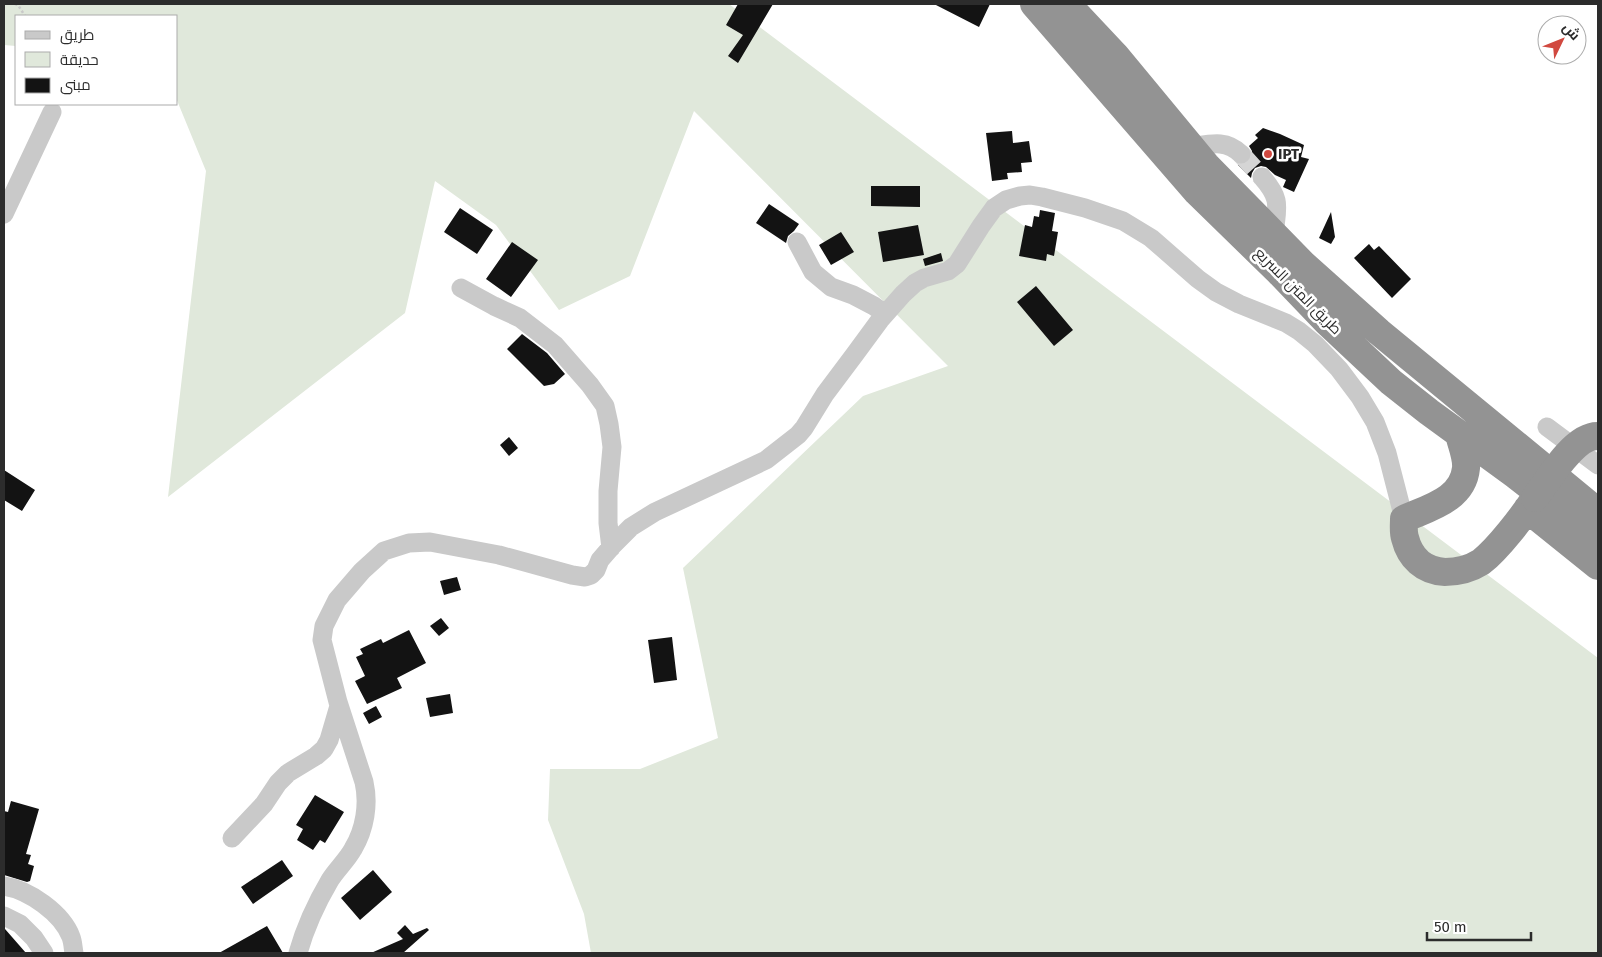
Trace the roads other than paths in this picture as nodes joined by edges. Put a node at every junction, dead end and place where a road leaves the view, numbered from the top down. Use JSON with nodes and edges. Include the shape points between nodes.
{"nodes":[{"id":1,"x":1034,"y":4,"type":"edge"},
{"id":2,"x":1067,"y":4,"type":"edge"},
{"id":3,"x":52,"y":112,"type":"dead end"},
{"id":4,"x":1190,"y":147,"type":"junction"},
{"id":5,"x":1241,"y":154,"type":"tunnel mouth"},
{"id":6,"x":1262,"y":177,"type":"tunnel mouth"},
{"id":7,"x":4,"y":214,"type":"edge"},
{"id":8,"x":1274,"y":235,"type":"junction"},
{"id":9,"x":797,"y":242,"type":"dead end"},
{"id":10,"x":461,"y":288,"type":"dead end"},
{"id":11,"x":885,"y":314,"type":"junction"},
{"id":12,"x":1548,"y":427,"type":"dead end"},
{"id":13,"x":1459,"y":434,"type":"junction"},
{"id":14,"x":1598,"y":436,"type":"edge"},
{"id":15,"x":1598,"y":465,"type":"edge"},
{"id":16,"x":1531,"y":503,"type":"junction"},
{"id":17,"x":1598,"y":512,"type":"edge"},
{"id":18,"x":1404,"y":519,"type":"junction"},
{"id":19,"x":1598,"y":539,"type":"edge"},
{"id":20,"x":611,"y":548,"type":"junction"},
{"id":21,"x":1598,"y":566,"type":"edge"},
{"id":22,"x":339,"y":706,"type":"junction"},
{"id":23,"x":232,"y":838,"type":"dead end"},
{"id":24,"x":4,"y":886,"type":"edge"},
{"id":25,"x":4,"y":916,"type":"edge"},
{"id":26,"x":44,"y":953,"type":"edge"},
{"id":27,"x":74,"y":953,"type":"edge"},
{"id":28,"x":298,"y":953,"type":"edge"}],
"edges":[{"from":1,"to":13,"type":"highway","name":"طريق المتن السريع","via":[[1197,192],[1372,364]]},
{"from":2,"to":4,"type":"highway","name":"طريق المتن السريع"},
{"from":3,"to":7,"type":"street"},
{"from":4,"to":5,"type":"street","via":[[1224,143]]},
{"from":4,"to":8,"type":"highway","name":"طريق المتن السريع"},
{"from":6,"to":8,"type":"street","via":[[1276,198]]},
{"from":8,"to":17,"type":"highway","name":"طريق المتن السريع","via":[[1378,332]]},
{"from":9,"to":11,"type":"street","via":[[812,272],[831,287],[853,295]]},
{"from":10,"to":20,"type":"street","via":[[520,318],[555,345],[605,406],[612,447],[608,499]]},
{"from":11,"to":18,"type":"street","via":[[915,282],[948,271],[957,264],[994,208],[1006,200],[1036,196],[1123,221],[1151,238],[1216,292],[1286,323],[1315,344],[1360,397],[1375,422],[1387,453]]},
{"from":11,"to":20,"type":"street","via":[[798,435],[766,460],[654,512],[631,527]]},
{"from":12,"to":15,"type":"street"},
{"from":13,"to":18,"type":"highway","via":[[1467,466],[1463,483],[1442,502]]},
{"from":13,"to":19,"type":"highway","name":"طريق المتن السريع"},
{"from":14,"to":16,"type":"highway","bridge":true,"via":[[1580,442],[1567,455]]},
{"from":16,"to":18,"type":"highway","via":[[1481,562],[1454,572],[1438,572],[1416,561],[1404,538]]},
{"from":16,"to":21,"type":"highway"},
{"from":20,"to":22,"type":"street","via":[[596,570],[585,577],[499,555],[430,542],[384,551],[337,600],[324,626],[322,640]]},
{"from":22,"to":23,"type":"street","via":[[324,749],[278,783],[264,804]]},
{"from":22,"to":28,"type":"street","via":[[364,782],[366,807],[354,848],[324,892]]},
{"from":24,"to":27,"type":"street","via":[[51,909],[63,922]]},
{"from":25,"to":26,"type":"street","via":[[20,924]]}]}
